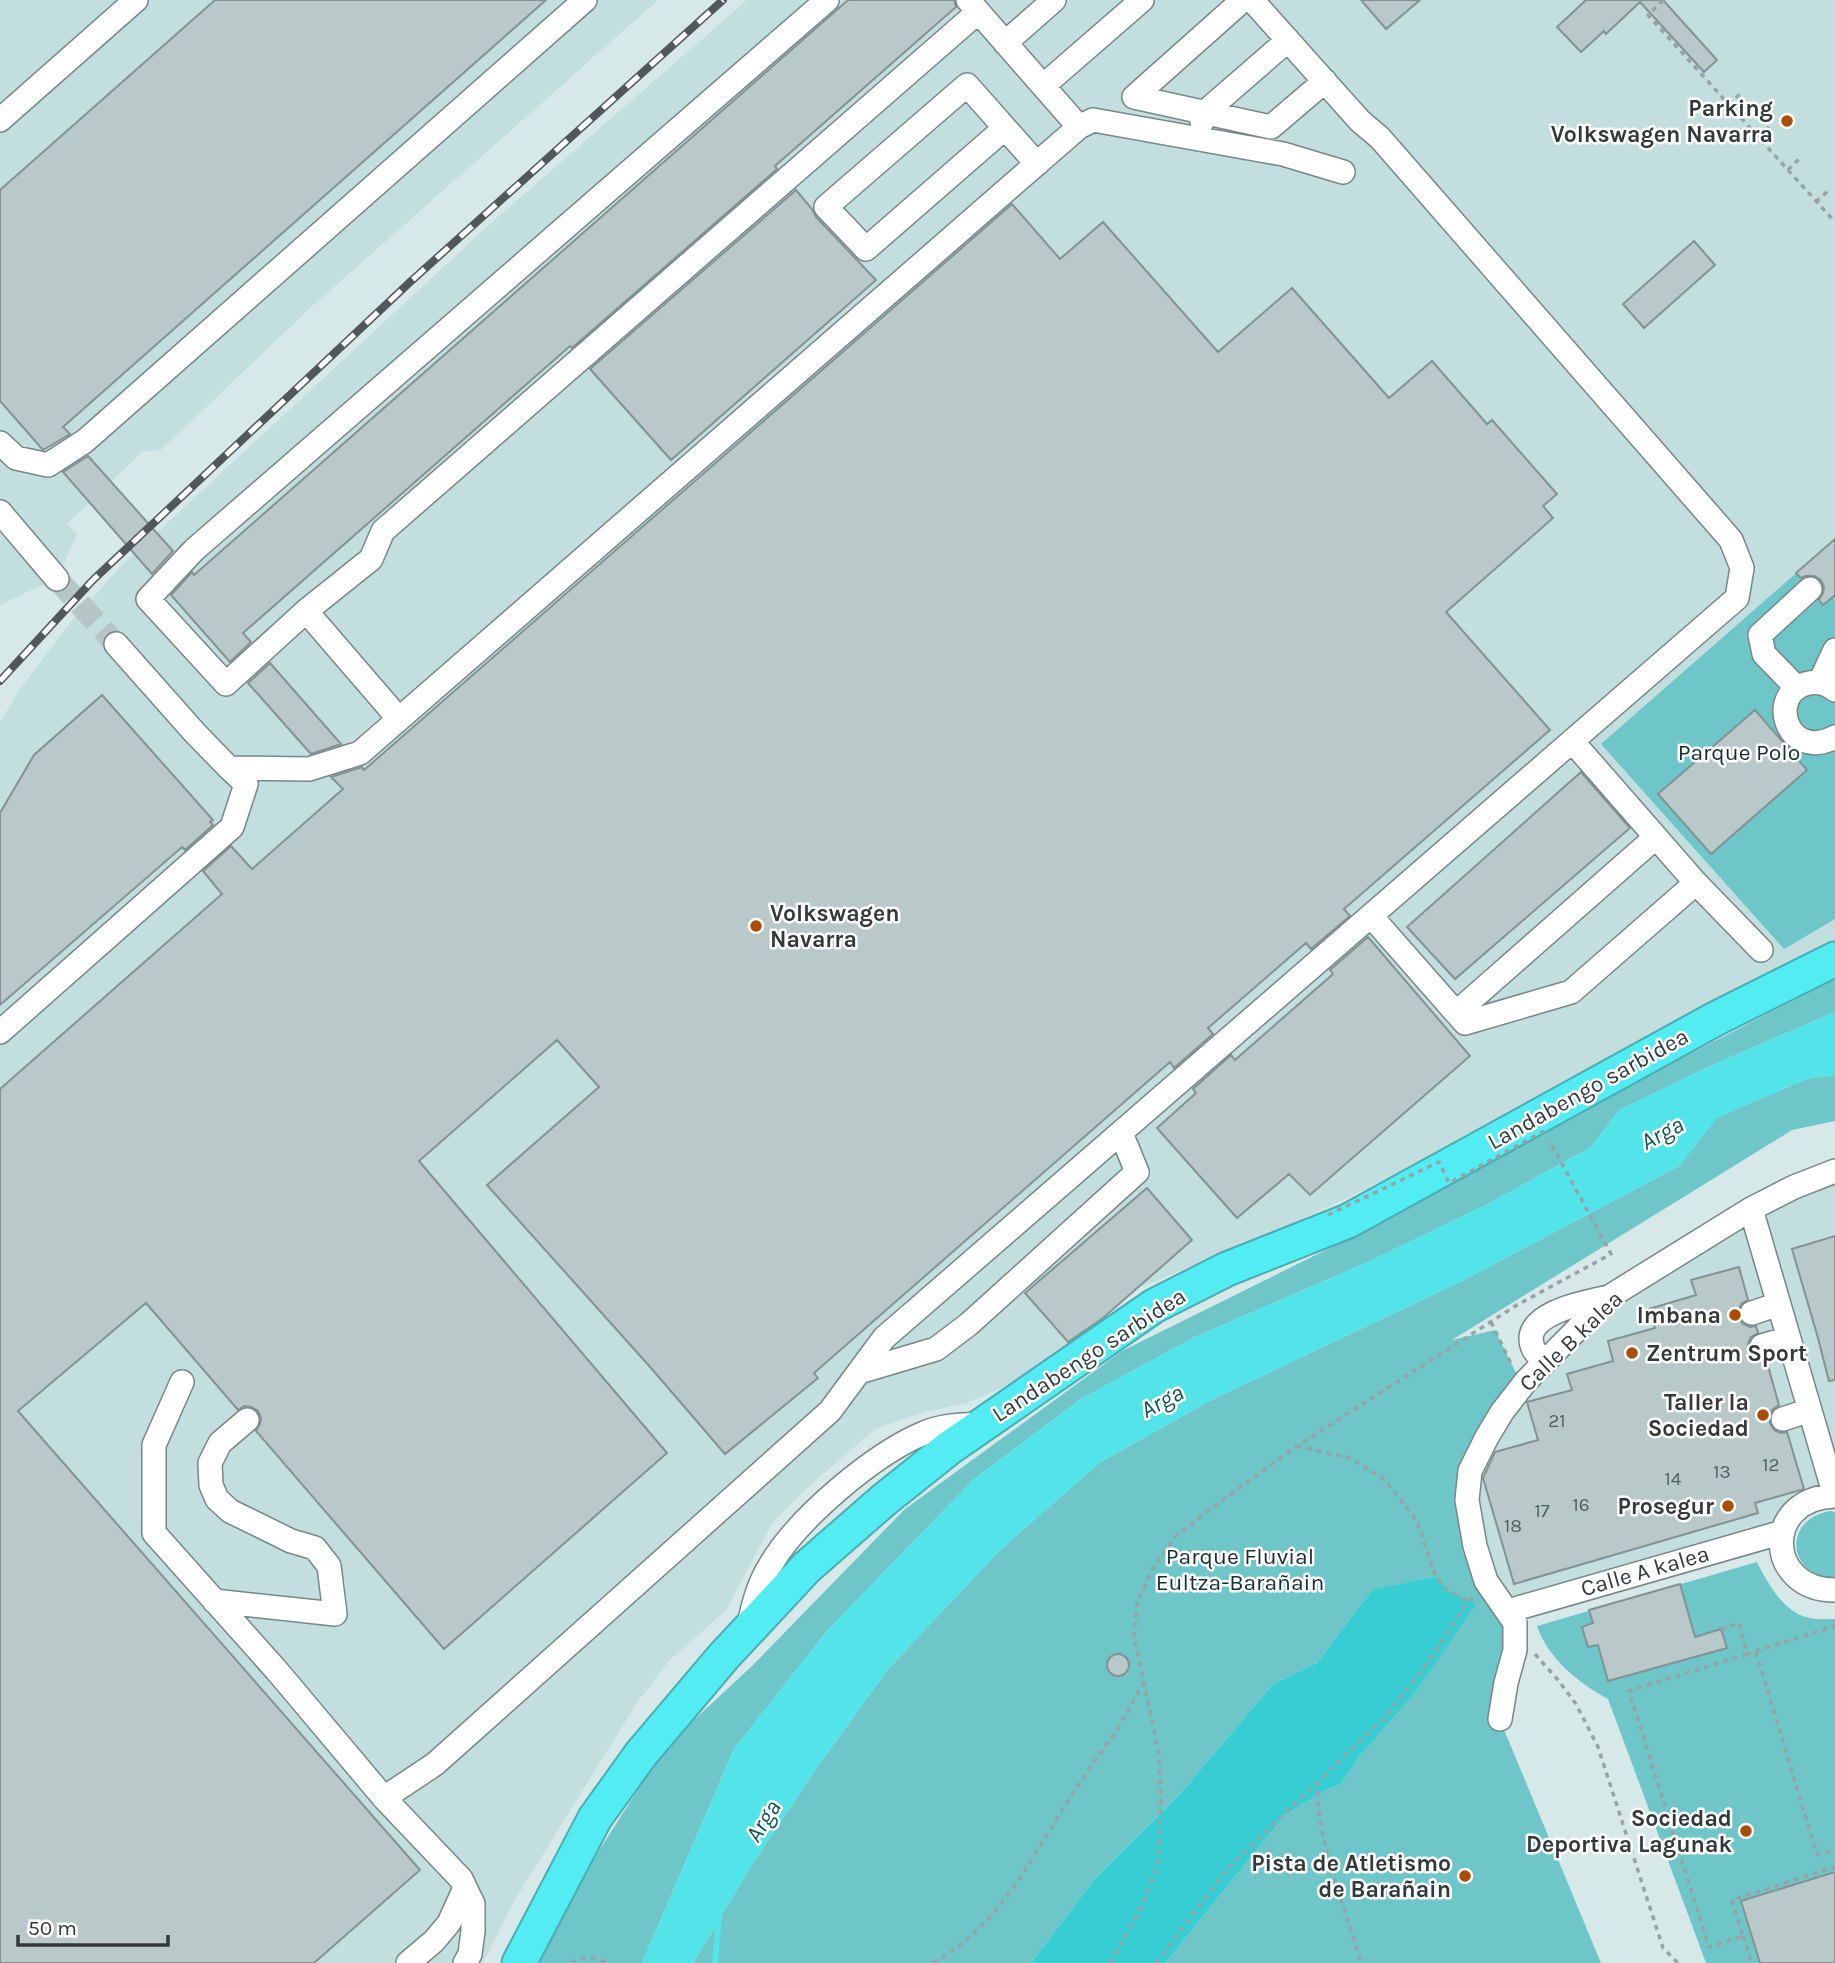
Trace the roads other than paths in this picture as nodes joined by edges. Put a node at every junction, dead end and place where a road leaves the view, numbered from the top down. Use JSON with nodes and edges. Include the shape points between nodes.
{"nodes":[{"id":1,"x":136,"y":0,"type":"edge"},
{"id":2,"x":585,"y":0,"type":"edge"},
{"id":3,"x":827,"y":0,"type":"edge"},
{"id":4,"x":1054,"y":0,"type":"edge"},
{"id":5,"x":1142,"y":0,"type":"edge"},
{"id":6,"x":1243,"y":0,"type":"edge"},
{"id":7,"x":1252,"y":0,"type":"edge"},
{"id":8,"x":973,"y":6,"type":"edge"},
{"id":9,"x":1288,"y":40,"type":"junction"},
{"id":10,"x":1005,"y":43,"type":"junction"},
{"id":11,"x":1325,"y":81,"type":"junction"},
{"id":12,"x":1044,"y":86,"type":"junction"},
{"id":13,"x":1204,"y":113,"type":"junction"},
{"id":14,"x":0,"y":120,"type":"edge"},
{"id":15,"x":1079,"y":127,"type":"junction"},
{"id":16,"x":1005,"y":128,"type":"junction"},
{"id":17,"x":1199,"y":139,"type":"junction"},
{"id":18,"x":1037,"y":164,"type":"junction"},
{"id":19,"x":1343,"y":172,"type":"dead end"},
{"id":20,"x":0,"y":443,"type":"edge"},
{"id":21,"x":0,"y":512,"type":"edge"},
{"id":22,"x":57,"y":579,"type":"tunnel mouth"},
{"id":23,"x":1810,"y":589,"type":"dead end"},
{"id":24,"x":306,"y":611,"type":"junction"},
{"id":25,"x":116,"y":644,"type":"tunnel mouth"},
{"id":26,"x":1835,"y":650,"type":"edge"},
{"id":27,"x":1827,"y":686,"type":"edge"},
{"id":28,"x":1797,"y":688,"type":"junction"},
{"id":29,"x":399,"y":719,"type":"junction"},
{"id":30,"x":1835,"y":737,"type":"edge"},
{"id":31,"x":1572,"y":741,"type":"junction"},
{"id":32,"x":229,"y":768,"type":"junction"},
{"id":33,"x":1656,"y":837,"type":"junction"},
{"id":34,"x":1696,"y":883,"type":"junction"},
{"id":35,"x":1371,"y":916,"type":"junction"},
{"id":36,"x":1761,"y":950,"type":"dead end"},
{"id":37,"x":1835,"y":959,"type":"edge"},
{"id":38,"x":1456,"y":1013,"type":"junction"},
{"id":39,"x":0,"y":1032,"type":"edge"},
{"id":40,"x":1121,"y":1133,"type":"junction"},
{"id":41,"x":1835,"y":1171,"type":"edge"},
{"id":42,"x":1751,"y":1209,"type":"junction"},
{"id":43,"x":1608,"y":1297,"type":"junction"},
{"id":44,"x":1779,"y":1304,"type":"junction"},
{"id":45,"x":1752,"y":1313,"type":"dead end"},
{"id":46,"x":1788,"y":1338,"type":"junction"},
{"id":47,"x":1762,"y":1346,"type":"dead end"},
{"id":48,"x":1544,"y":1363,"type":"junction"},
{"id":49,"x":859,"y":1372,"type":"junction"},
{"id":50,"x":182,"y":1382,"type":"dead end"},
{"id":51,"x":1810,"y":1410,"type":"junction"},
{"id":52,"x":1783,"y":1419,"type":"dead end"},
{"id":53,"x":247,"y":1420,"type":"dead end"},
{"id":54,"x":1835,"y":1496,"type":"edge"},
{"id":55,"x":1783,"y":1532,"type":"junction"},
{"id":56,"x":1835,"y":1590,"type":"edge"},
{"id":57,"x":215,"y":1601,"type":"junction"},
{"id":58,"x":1511,"y":1617,"type":"junction"},
{"id":59,"x":1500,"y":1719,"type":"dead end"},
{"id":60,"x":384,"y":1798,"type":"junction"},
{"id":61,"x":465,"y":1888,"type":"junction"},
{"id":62,"x":408,"y":1963,"type":"edge"},
{"id":63,"x":465,"y":1963,"type":"edge"},
{"id":64,"x":519,"y":1963,"type":"edge"}],
"edges":[{"from":1,"to":14,"type":"street"},
{"from":2,"to":20,"type":"street","via":[[85,441],[48,465],[16,458]]},
{"from":3,"to":24,"type":"street","via":[[194,550],[148,598],[226,684]]},
{"from":4,"to":10,"type":"street"},
{"from":5,"to":12,"type":"street"},
{"from":6,"to":13,"type":"street","via":[[1133,97]]},
{"from":7,"to":9,"type":"street"},
{"from":8,"to":10,"type":"street"},
{"from":8,"to":24,"type":"street","via":[[383,531],[371,559]]},
{"from":9,"to":11,"type":"street"},
{"from":9,"to":13,"type":"street"},
{"from":10,"to":12,"type":"street"},
{"from":11,"to":13,"type":"street","via":[[1271,127]]},
{"from":11,"to":31,"type":"street","via":[[1731,540],[1739,559],[1737,598]]},
{"from":12,"to":15,"type":"street"},
{"from":13,"to":17,"type":"street"},
{"from":15,"to":17,"type":"street","via":[[1093,120]]},
{"from":15,"to":18,"type":"street"},
{"from":16,"to":16,"type":"street","via":[[967,85],[826,207],[866,249]]},
{"from":16,"to":18,"type":"street"},
{"from":17,"to":19,"type":"street","via":[[1283,154]]},
{"from":18,"to":29,"type":"street"},
{"from":21,"to":22,"type":"street"},
{"from":23,"to":28,"type":"street","via":[[1760,635],[1764,654]]},
{"from":24,"to":29,"type":"street"},
{"from":25,"to":32,"type":"street"},
{"from":26,"to":27,"type":"street"},
{"from":27,"to":28,"type":"street","via":[[1808,683]]},
{"from":28,"to":30,"type":"street","via":[[1785,710],[1793,734],[1813,744]]},
{"from":29,"to":32,"type":"street","via":[[360,753],[309,769]]},
{"from":31,"to":33,"type":"street"},
{"from":31,"to":35,"type":"street"},
{"from":32,"to":39,"type":"street","via":[[246,784],[232,827]]},
{"from":33,"to":34,"type":"street"},
{"from":33,"to":38,"type":"street"},
{"from":34,"to":36,"type":"street"},
{"from":34,"to":38,"type":"street","via":[[1571,992],[1465,1023]]},
{"from":35,"to":38,"type":"street"},
{"from":35,"to":40,"type":"street"},
{"from":37,"to":64,"type":"highway","name":"Landabengo sarbidea","via":[[1714,1019],[1348,1221],[1227,1269],[1154,1306],[982,1424],[807,1567],[724,1656],[641,1754],[595,1818]]},
{"from":40,"to":49,"type":"street","via":[[884,1338]]},
{"from":40,"to":49,"type":"street","via":[[1137,1172],[936,1349]]},
{"from":41,"to":42,"type":"street","name":"Calle B kalea"},
{"from":42,"to":43,"type":"street","name":"Calle B kalea"},
{"from":42,"to":44,"type":"street"},
{"from":43,"to":48,"type":"street","name":"Calle B kalea"},
{"from":43,"to":48,"type":"street","via":[[1577,1304],[1537,1324],[1533,1348]]},
{"from":44,"to":45,"type":"street"},
{"from":44,"to":46,"type":"street"},
{"from":46,"to":47,"type":"street"},
{"from":46,"to":51,"type":"street"},
{"from":48,"to":58,"type":"street","name":"Calle B kalea","via":[[1503,1412],[1470,1471],[1467,1500],[1475,1546],[1486,1581]]},
{"from":49,"to":60,"type":"street","via":[[820,1420],[435,1764]]},
{"from":50,"to":57,"type":"street","via":[[155,1445],[154,1533]]},
{"from":51,"to":52,"type":"street"},
{"from":51,"to":54,"type":"street"},
{"from":53,"to":57,"type":"street","via":[[220,1443],[210,1463],[217,1499],[230,1511],[315,1548],[329,1566],[335,1614]]},
{"from":54,"to":55,"type":"street","via":[[1807,1501],[1796,1509]]},
{"from":55,"to":56,"type":"street","via":[[1782,1548],[1794,1576],[1821,1590]]},
{"from":55,"to":58,"type":"street","name":"Calle A kalea"},
{"from":57,"to":60,"type":"street"},
{"from":58,"to":59,"type":"street","via":[[1515,1650]]},
{"from":60,"to":61,"type":"street"},
{"from":61,"to":62,"type":"street","via":[[449,1923]]},
{"from":61,"to":63,"type":"street","via":[[472,1904],[473,1931]]}]}
